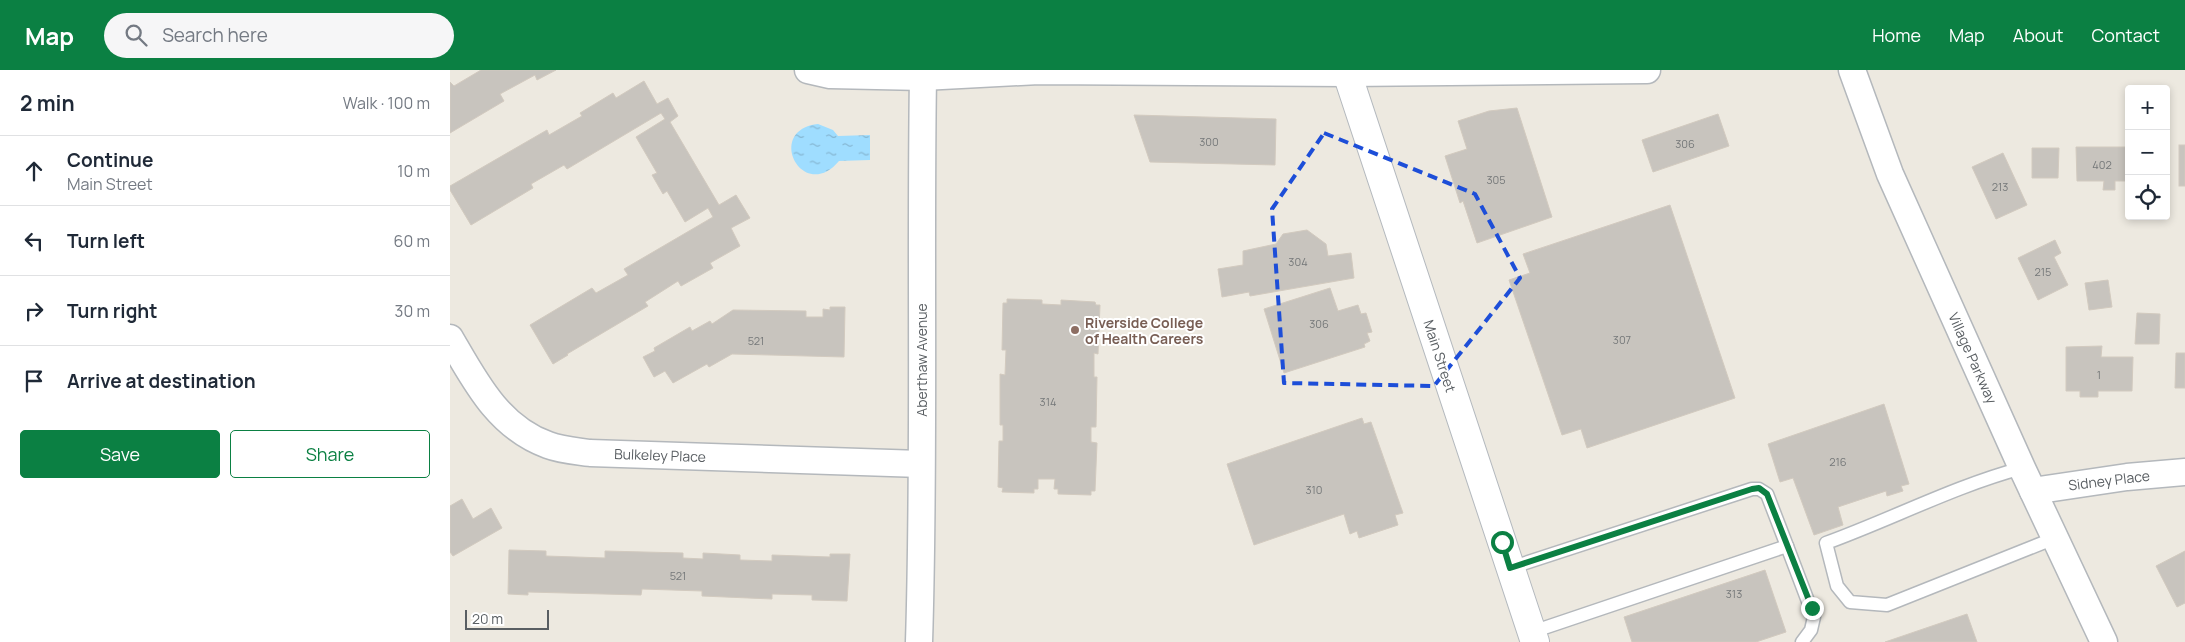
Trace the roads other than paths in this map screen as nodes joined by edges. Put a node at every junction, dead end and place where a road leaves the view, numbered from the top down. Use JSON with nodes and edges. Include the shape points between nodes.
{"nodes":[{"id":1,"x":808,"y":70,"type":"edge"},
{"id":2,"x":1647,"y":70,"type":"edge"},
{"id":3,"x":1852,"y":70,"type":"edge"},
{"id":4,"x":1347,"y":72,"type":"edge"},
{"id":5,"x":923,"y":77,"type":"junction"},
{"id":6,"x":450,"y":338,"type":"edge"},
{"id":7,"x":921,"y":464,"type":"junction"},
{"id":8,"x":2185,"y":472,"type":"edge"},
{"id":9,"x":2028,"y":479,"type":"junction"},
{"id":10,"x":2054,"y":538,"type":"junction"},
{"id":11,"x":1787,"y":546,"type":"junction"},
{"id":12,"x":1510,"y":568,"type":"junction"},
{"id":13,"x":1533,"y":637,"type":"edge"},
{"id":14,"x":919,"y":642,"type":"edge"},
{"id":15,"x":1802,"y":642,"type":"edge"},
{"id":16,"x":2104,"y":642,"type":"edge"}],
"edges":[{"from":1,"to":5,"type":"street","via":[[830,76]]},
{"from":2,"to":4,"type":"street"},
{"from":3,"to":9,"type":"street","name":"Village Parkway","via":[[1890,174]]},
{"from":4,"to":5,"type":"street","via":[[1039,71]]},
{"from":4,"to":12,"type":"main road","name":"Main Street"},
{"from":5,"to":7,"type":"street","name":"Aberthaw Avenue"},
{"from":6,"to":7,"type":"street","name":"Bulkeley Place","via":[[488,400],[505,419],[548,445],[590,453]]},
{"from":7,"to":14,"type":"street","name":"Aberthaw Avenue"},
{"from":8,"to":9,"type":"street","name":"Sidney Place"},
{"from":9,"to":10,"type":"street","name":"Village Parkway"},
{"from":9,"to":10,"type":"lane","via":[[1984,478],[1826,543],[1837,586],[1850,602],[1887,605]]},
{"from":10,"to":16,"type":"street","name":"Village Parkway"},
{"from":11,"to":12,"type":"lane","via":[[1767,494],[1759,488]]},
{"from":11,"to":13,"type":"lane"},
{"from":11,"to":15,"type":"lane","via":[[1814,617],[1811,630]]},
{"from":12,"to":13,"type":"main road","name":"Main Street"}]}
